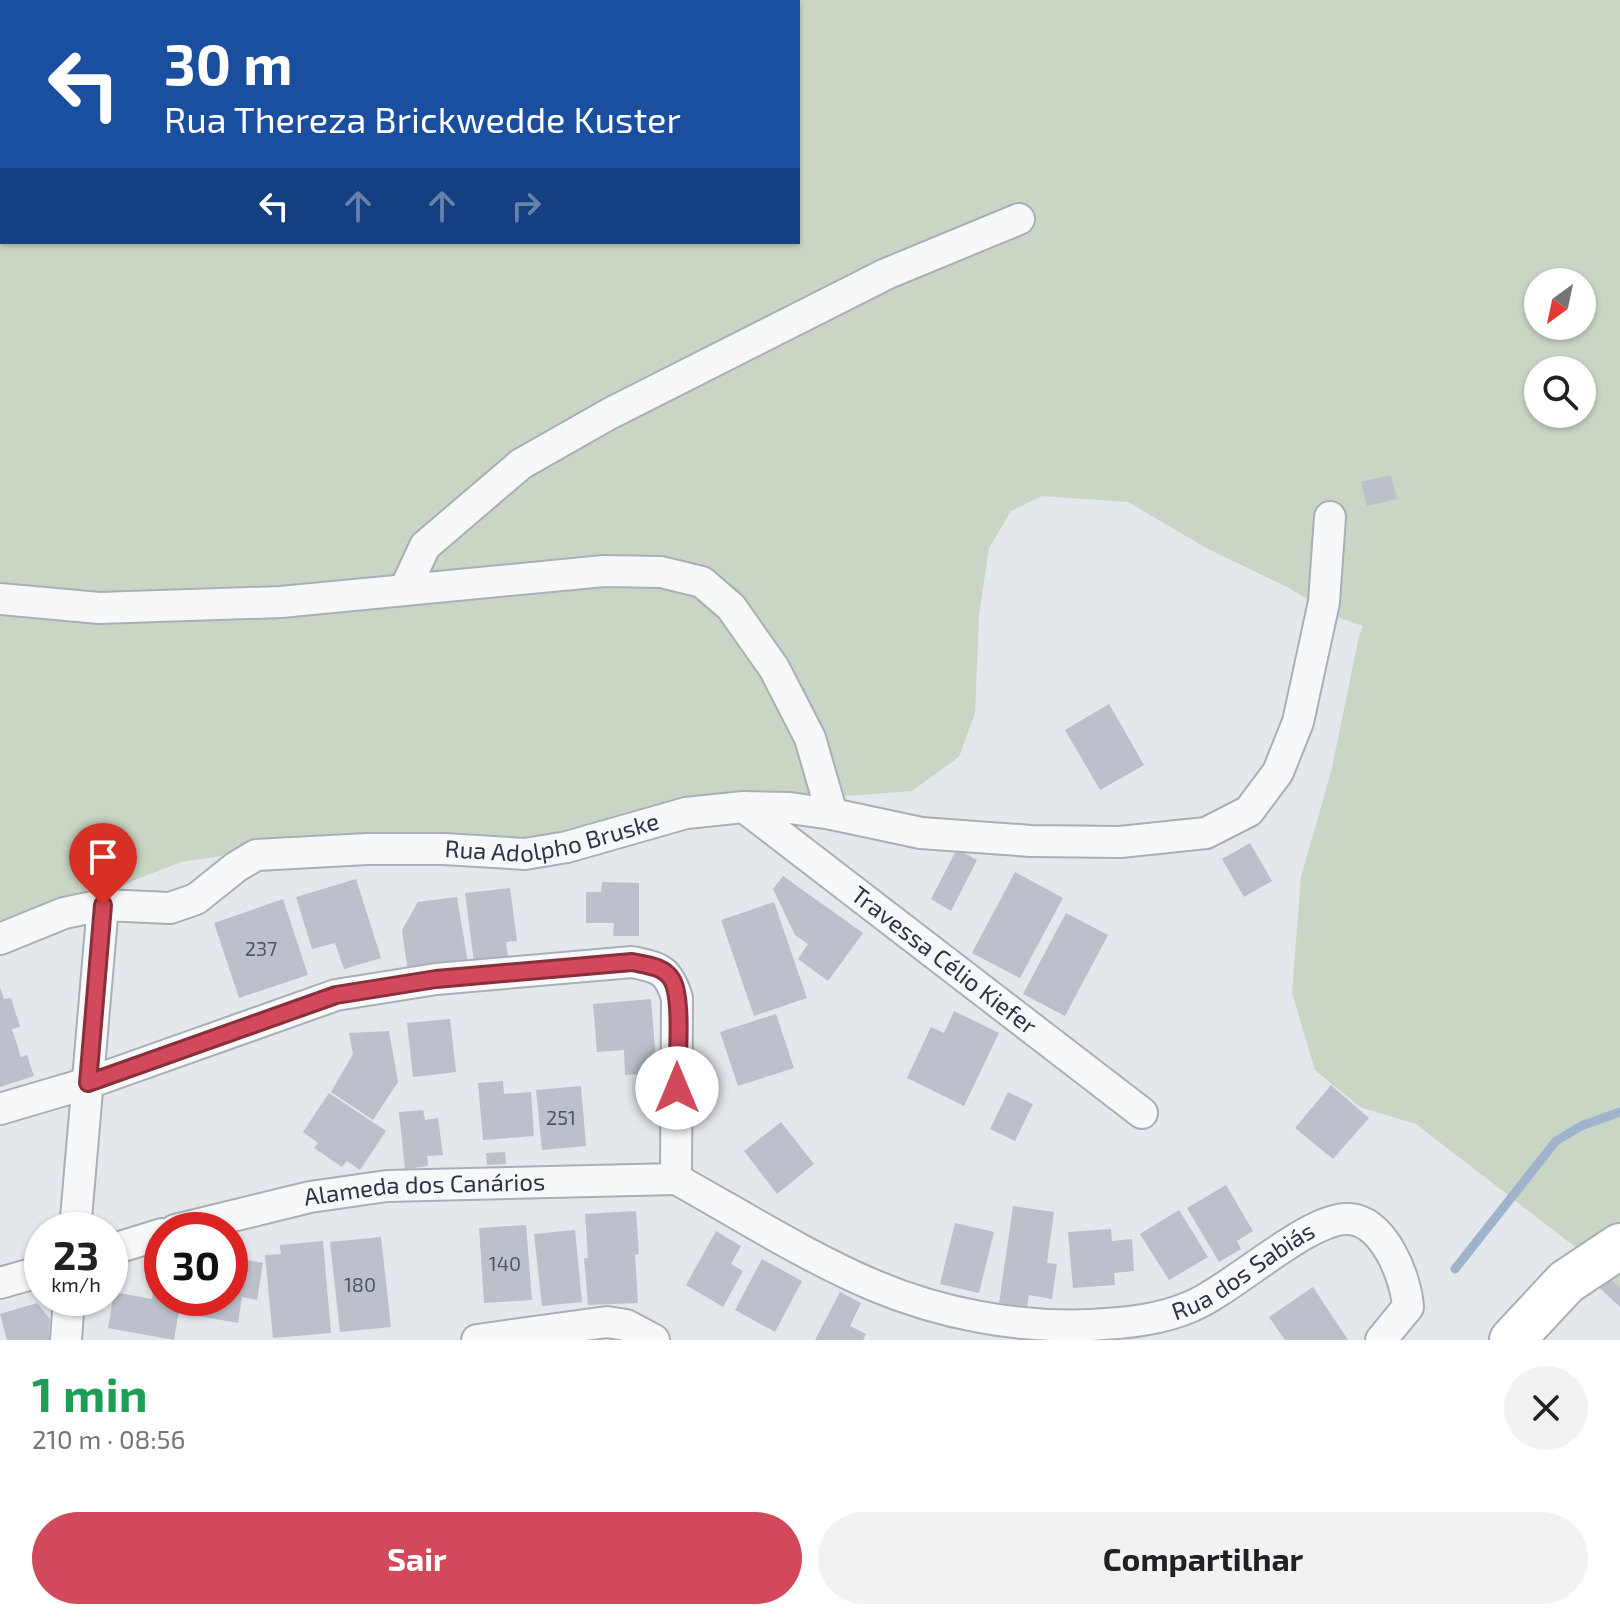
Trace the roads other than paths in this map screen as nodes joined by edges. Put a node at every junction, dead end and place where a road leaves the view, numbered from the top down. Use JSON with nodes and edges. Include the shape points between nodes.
{"nodes":[{"id":1,"x":1019,"y":219,"type":"dead end"},
{"id":2,"x":1330,"y":517,"type":"dead end"},
{"id":3,"x":405,"y":589,"type":"junction"},
{"id":4,"x":0,"y":599,"type":"edge"},
{"id":5,"x":744,"y":807,"type":"junction"},
{"id":6,"x":832,"y":814,"type":"junction"},
{"id":7,"x":103,"y":905,"type":"junction"},
{"id":8,"x":0,"y":939,"type":"edge"},
{"id":9,"x":88,"y":1083,"type":"junction"},
{"id":10,"x":0,"y":1109,"type":"edge"},
{"id":11,"x":1142,"y":1113,"type":"dead end"},
{"id":12,"x":676,"y":1179,"type":"junction"},
{"id":13,"x":77,"y":1212,"type":"edge"},
{"id":14,"x":248,"y":1212,"type":"edge"},
{"id":15,"x":1620,"y":1246,"type":"edge"},
{"id":16,"x":24,"y":1276,"type":"edge"},
{"id":17,"x":0,"y":1283,"type":"edge"},
{"id":18,"x":68,"y":1316,"type":"edge"},
{"id":19,"x":66,"y":1340,"type":"edge"},
{"id":20,"x":477,"y":1340,"type":"edge"},
{"id":21,"x":654,"y":1340,"type":"edge"},
{"id":22,"x":1381,"y":1340,"type":"edge"},
{"id":23,"x":1512,"y":1340,"type":"edge"}],
"edges":[{"from":1,"to":3,"type":"street","via":[[886,274],[521,464],[425,546]]},
{"from":2,"to":6,"type":"street","name":"Rua Adolpho Bruske","via":[[1324,602],[1298,722],[1278,772],[1249,811],[1206,833],[1120,842],[921,833]]},
{"from":3,"to":4,"type":"street","via":[[281,602],[99,608]]},
{"from":3,"to":6,"type":"street","via":[[604,571],[661,572],[702,582],[731,607],[774,668],[810,738]]},
{"from":5,"to":6,"type":"street","name":"Rua Adolpho Bruske"},
{"from":5,"to":7,"type":"street","name":"Rua Adolpho Bruske","via":[[686,813],[525,854],[367,849],[256,855],[196,899],[170,908]]},
{"from":5,"to":11,"type":"street","name":"Travessa Célio Kiefer"},
{"from":7,"to":8,"type":"street","name":"Rua Adolpho Bruske","via":[[64,913]]},
{"from":7,"to":9,"type":"street"},
{"from":9,"to":10,"type":"street"},
{"from":9,"to":12,"type":"street","via":[[336,995],[436,979],[632,962],[657,967],[671,978],[677,998]]},
{"from":9,"to":13,"type":"street"},
{"from":12,"to":14,"type":"street","name":"Alameda dos Canários","via":[[387,1186]]},
{"from":12,"to":22,"type":"street","name":"Rua dos Sabiás","via":[[874,1286],[1013,1323],[1130,1323],[1191,1307],[1309,1230],[1347,1218],[1369,1225],[1391,1252],[1407,1286],[1408,1307]]},
{"from":15,"to":23,"type":"main road","via":[[1566,1282]]},
{"from":16,"to":17,"type":"street"},
{"from":18,"to":19,"type":"street"},
{"from":20,"to":21,"type":"street","via":[[607,1322]]}]}
